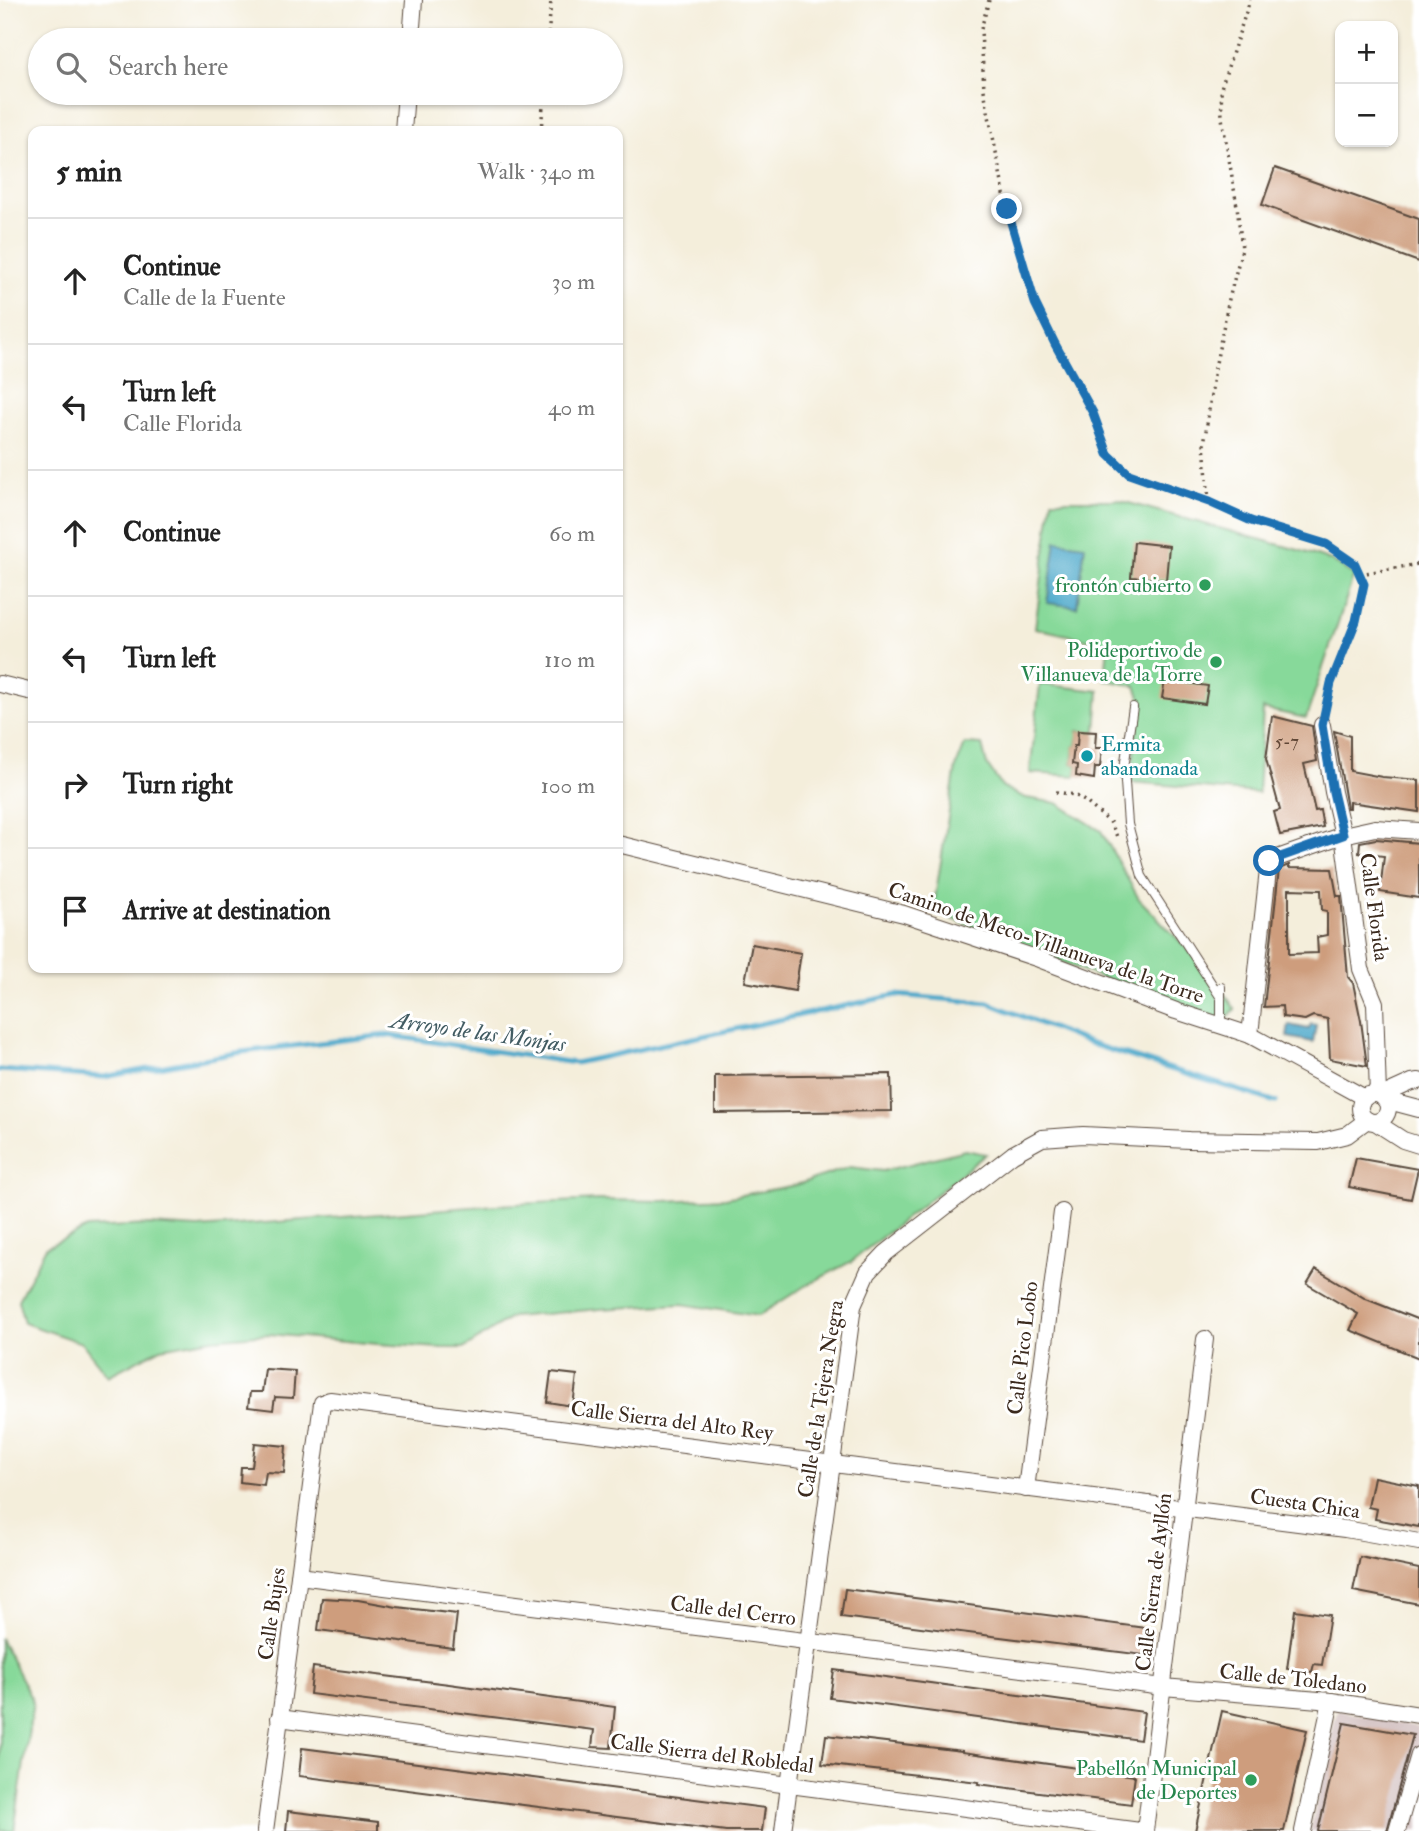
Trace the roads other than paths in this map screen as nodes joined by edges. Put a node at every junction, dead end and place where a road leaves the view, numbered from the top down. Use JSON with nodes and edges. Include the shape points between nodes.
{"nodes":[{"id":1,"x":414,"y":0,"type":"edge"},
{"id":2,"x":412,"y":28,"type":"edge"},
{"id":3,"x":405,"y":105,"type":"edge"},
{"id":4,"x":403,"y":126,"type":"edge"},
{"id":5,"x":0,"y":684,"type":"edge"},
{"id":6,"x":28,"y":691,"type":"edge"},
{"id":7,"x":1133,"y":707,"type":"dead end"},
{"id":8,"x":1322,"y":725,"type":"road end"},
{"id":9,"x":1419,"y":831,"type":"edge"},
{"id":10,"x":1343,"y":835,"type":"junction"},
{"id":11,"x":623,"y":845,"type":"edge"},
{"id":12,"x":1221,"y":988,"type":"dead end"},
{"id":13,"x":1221,"y":998,"type":"junction"},
{"id":14,"x":1221,"y":1025,"type":"junction"},
{"id":15,"x":1250,"y":1035,"type":"junction"},
{"id":16,"x":1419,"y":1081,"type":"edge"},
{"id":17,"x":1377,"y":1097,"type":"junction"},
{"id":18,"x":1419,"y":1109,"type":"edge"},
{"id":19,"x":1371,"y":1121,"type":"junction"},
{"id":20,"x":1419,"y":1145,"type":"edge"},
{"id":21,"x":1062,"y":1212,"type":"dead end"},
{"id":22,"x":1205,"y":1339,"type":"dead end"},
{"id":23,"x":322,"y":1403,"type":"joint"},
{"id":24,"x":832,"y":1463,"type":"junction"},
{"id":25,"x":1026,"y":1489,"type":"junction"},
{"id":26,"x":1184,"y":1509,"type":"junction"},
{"id":27,"x":1419,"y":1542,"type":"edge"},
{"id":28,"x":299,"y":1576,"type":"junction"},
{"id":29,"x":808,"y":1641,"type":"junction"},
{"id":30,"x":1163,"y":1687,"type":"junction"},
{"id":31,"x":1331,"y":1701,"type":"junction"},
{"id":32,"x":1419,"y":1715,"type":"edge"},
{"id":33,"x":279,"y":1718,"type":"junction"},
{"id":34,"x":1419,"y":1755,"type":"edge"},
{"id":35,"x":789,"y":1785,"type":"junction"},
{"id":36,"x":265,"y":1831,"type":"edge"},
{"id":37,"x":783,"y":1831,"type":"edge"},
{"id":38,"x":1142,"y":1831,"type":"edge"},
{"id":39,"x":1303,"y":1831,"type":"edge"},
{"id":40,"x":1397,"y":1831,"type":"edge"}],
"edges":[{"from":1,"to":2,"type":"street"},
{"from":3,"to":4,"type":"street"},
{"from":5,"to":6,"type":"street"},
{"from":7,"to":13,"type":"lane","via":[[1124,768],[1128,824],[1142,876]]},
{"from":8,"to":10,"type":"street","name":"Calle Florida"},
{"from":9,"to":10,"type":"street","via":[[1375,828]]},
{"from":10,"to":15,"type":"street","via":[[1269,861]]},
{"from":10,"to":17,"type":"street","name":"Calle Florida","via":[[1361,969],[1375,1003]]},
{"from":11,"to":14,"type":"street","name":"Camino de Meco-Villanueva de la Torre","via":[[904,914]]},
{"from":12,"to":13,"type":"lane"},
{"from":13,"to":14,"type":"lane"},
{"from":14,"to":15,"type":"street","name":"Camino de Meco-Villanueva de la Torre"},
{"from":15,"to":17,"type":"street","name":"Camino de Meco-Villanueva de la Torre"},
{"from":16,"to":17,"type":"street"},
{"from":17,"to":18,"type":"street","name":"Camino de Meco-Villanueva de la Torre"},
{"from":17,"to":19,"type":"street","via":[[1361,1104],[1363,1117]]},
{"from":17,"to":19,"type":"street","via":[[1388,1107],[1386,1115],[1381,1121]]},
{"from":19,"to":20,"type":"street"},
{"from":19,"to":24,"type":"street","name":"Calle de la Tejera Negra","via":[[1347,1135],[1318,1142],[1083,1135],[1042,1138],[1013,1154],[868,1272],[853,1306]]},
{"from":21,"to":25,"type":"street","name":"Calle Pico Lobo"},
{"from":22,"to":26,"type":"street","name":"Calle Sierra de Ayllón"},
{"from":23,"to":24,"type":"street","name":"Calle Sierra del Alto Rey","via":[[337,1400]]},
{"from":23,"to":28,"type":"street","name":"Calle Bujes"},
{"from":24,"to":25,"type":"street","name":"Calle Sierra del Alto Rey"},
{"from":24,"to":29,"type":"street","name":"Calle de la Tejera Negra"},
{"from":25,"to":26,"type":"street","name":"Calle Sierra del Alto Rey"},
{"from":26,"to":27,"type":"street","name":"Cuesta Chica"},
{"from":26,"to":30,"type":"street","name":"Calle Sierra de Ayllón"},
{"from":28,"to":29,"type":"street","name":"Calle del Cerro"},
{"from":28,"to":33,"type":"street","name":"Calle Bujes"},
{"from":29,"to":30,"type":"street","name":"Calle del Cerro"},
{"from":29,"to":35,"type":"street","name":"Calle de la Tejera Negra"},
{"from":30,"to":31,"type":"street","name":"Calle de Toledano"},
{"from":30,"to":38,"type":"street","name":"Calle Sierra de Ayllón"},
{"from":31,"to":32,"type":"street","name":"Calle de Toledano"},
{"from":31,"to":39,"type":"street"},
{"from":33,"to":35,"type":"street","name":"Calle Sierra del Robledal"},
{"from":33,"to":36,"type":"street","name":"Calle Bujes"},
{"from":34,"to":40,"type":"street"},
{"from":35,"to":37,"type":"street","name":"Calle de la Tejera Negra"},
{"from":35,"to":38,"type":"street","name":"Calle Sierra del Robledal"}]}
